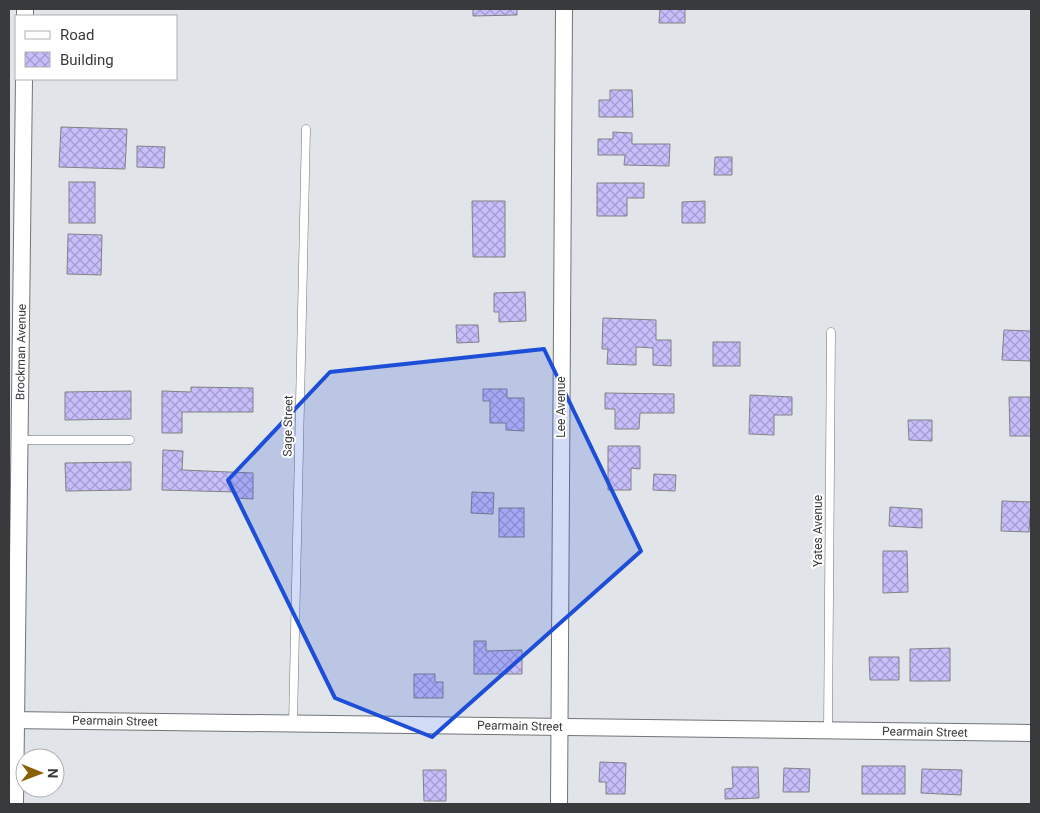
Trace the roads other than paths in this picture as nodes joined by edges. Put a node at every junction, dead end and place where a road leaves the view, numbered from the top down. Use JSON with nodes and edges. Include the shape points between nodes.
{"nodes":[{"id":1,"x":564,"y":9,"type":"edge"},
{"id":2,"x":24,"y":80,"type":"edge"},
{"id":3,"x":306,"y":129,"type":"dead end"},
{"id":4,"x":831,"y":332,"type":"dead end"},
{"id":5,"x":15,"y":349,"type":"edge"},
{"id":6,"x":20,"y":440,"type":"junction"},
{"id":7,"x":130,"y":440,"type":"dead end"},
{"id":8,"x":12,"y":720,"type":"edge"},
{"id":9,"x":292,"y":723,"type":"junction"},
{"id":10,"x":559,"y":727,"type":"junction"},
{"id":11,"x":828,"y":730,"type":"junction"},
{"id":12,"x":1031,"y":733,"type":"edge"},
{"id":13,"x":15,"y":804,"type":"edge"},
{"id":14,"x":559,"y":804,"type":"edge"}],
"edges":[{"from":1,"to":10,"type":"street","name":"Lee Avenue"},
{"from":2,"to":5,"type":"street","name":"Brockman Avenue"},
{"from":3,"to":9,"type":"lane","name":"Sage Street"},
{"from":4,"to":11,"type":"lane","name":"Yates Avenue"},
{"from":5,"to":6,"type":"street","name":"Brockman Avenue"},
{"from":6,"to":7,"type":"lane"},
{"from":6,"to":8,"type":"street","name":"Brockman Avenue"},
{"from":8,"to":9,"type":"street","name":"Pearmain Street"},
{"from":8,"to":13,"type":"street","name":"Brockman Avenue"},
{"from":9,"to":10,"type":"street","name":"Pearmain Street"},
{"from":10,"to":11,"type":"street","name":"Pearmain Street"},
{"from":10,"to":14,"type":"street","name":"Lee Avenue"},
{"from":11,"to":12,"type":"street","name":"Pearmain Street"}]}
